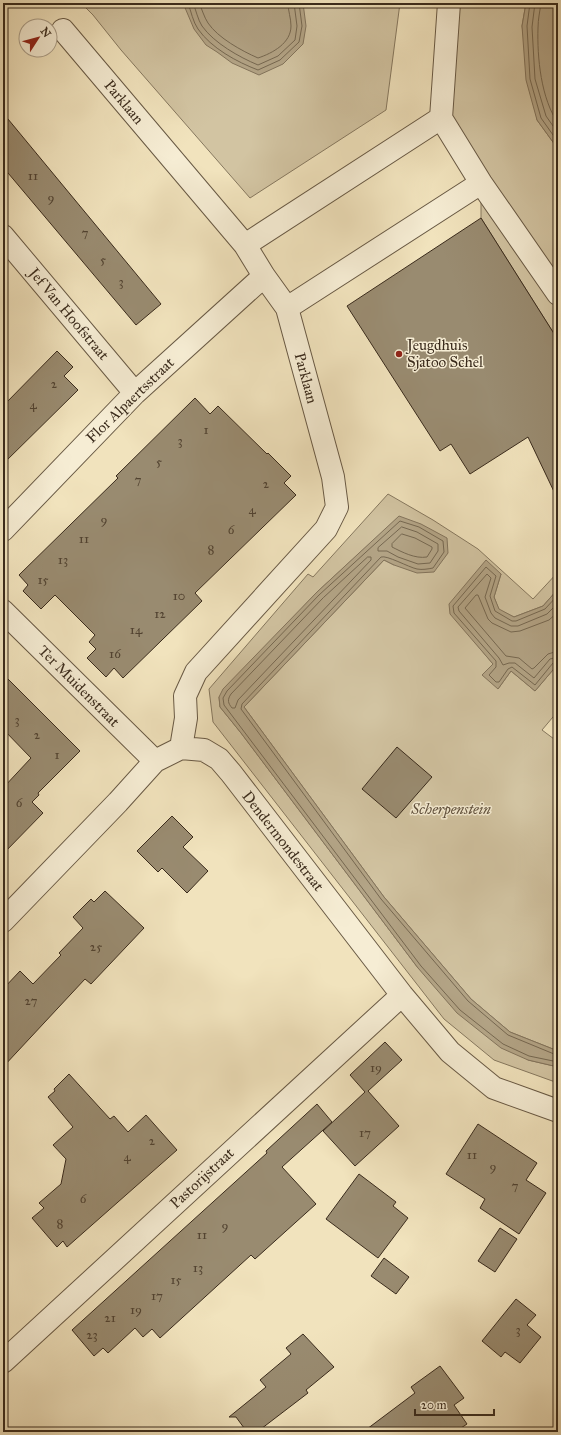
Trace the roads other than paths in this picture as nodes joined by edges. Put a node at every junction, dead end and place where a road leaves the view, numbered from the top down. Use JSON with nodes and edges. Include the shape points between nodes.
{"nodes":[{"id":1,"x":449,"y":3,"type":"edge"},
{"id":2,"x":64,"y":30,"type":"dead end"},
{"id":3,"x":441,"y":118,"type":"junction"},
{"id":4,"x":481,"y":183,"type":"junction"},
{"id":5,"x":3,"y":236,"type":"edge"},
{"id":6,"x":244,"y":245,"type":"junction"},
{"id":7,"x":264,"y":276,"type":"junction"},
{"id":8,"x":558,"y":294,"type":"edge"},
{"id":9,"x":287,"y":308,"type":"junction"},
{"id":10,"x":135,"y":392,"type":"junction"},
{"id":11,"x":3,"y":530,"type":"edge"},
{"id":12,"x":3,"y":611,"type":"edge"},
{"id":13,"x":181,"y":748,"type":"junction"},
{"id":14,"x":155,"y":761,"type":"junction"},
{"id":15,"x":3,"y":921,"type":"edge"},
{"id":16,"x":402,"y":995,"type":"junction"},
{"id":17,"x":558,"y":1111,"type":"edge"},
{"id":18,"x":3,"y":1362,"type":"edge"}],
"edges":[{"from":1,"to":3,"type":"street"},
{"from":2,"to":6,"type":"street","name":"Parklaan"},
{"from":3,"to":4,"type":"street"},
{"from":3,"to":6,"type":"street"},
{"from":4,"to":8,"type":"street"},
{"from":4,"to":9,"type":"street"},
{"from":5,"to":10,"type":"street","name":"Jef Van Hoofstraat"},
{"from":6,"to":7,"type":"street","name":"Parklaan"},
{"from":7,"to":9,"type":"street","name":"Parklaan"},
{"from":7,"to":10,"type":"street","name":"Flor Alpaertsstraat"},
{"from":9,"to":13,"type":"street","name":"Parklaan","via":[[333,477],[337,506],[326,529],[196,672],[185,696],[186,718]]},
{"from":10,"to":11,"type":"street","name":"Flor Alpaertsstraat"},
{"from":12,"to":14,"type":"street","name":"Ter Muidenstraat"},
{"from":13,"to":14,"type":"street"},
{"from":13,"to":16,"type":"street","name":"Dendermondestraat","via":[[204,750],[219,759]]},
{"from":14,"to":15,"type":"street"},
{"from":16,"to":17,"type":"street","name":"Dendermondestraat","via":[[450,1052],[494,1088]]},
{"from":16,"to":18,"type":"street","name":"Pastorijstraat"}]}
